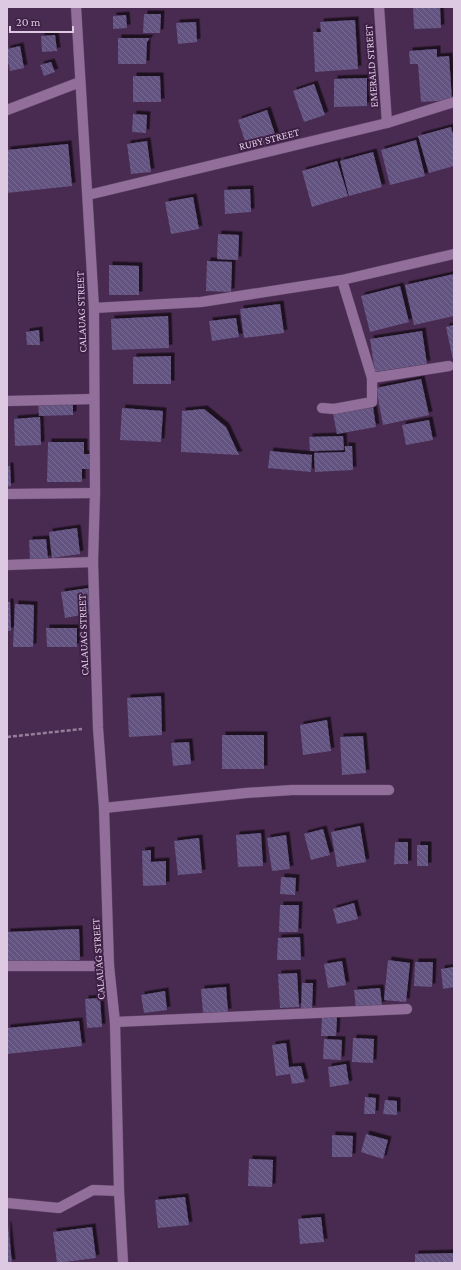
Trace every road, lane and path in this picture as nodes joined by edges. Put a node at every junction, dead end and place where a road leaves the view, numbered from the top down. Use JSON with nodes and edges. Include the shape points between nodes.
{"nodes":[{"id":1,"x":76,"y":7,"type":"edge"},
{"id":2,"x":379,"y":7,"type":"edge"},
{"id":3,"x":80,"y":82,"type":"junction"},
{"id":4,"x":454,"y":102,"type":"edge"},
{"id":5,"x":7,"y":110,"type":"edge"},
{"id":6,"x":387,"y":123,"type":"junction"},
{"id":7,"x":88,"y":195,"type":"junction"},
{"id":8,"x":454,"y":254,"type":"edge"},
{"id":9,"x":342,"y":280,"type":"junction"},
{"id":10,"x":94,"y":308,"type":"junction"},
{"id":11,"x":450,"y":366,"type":"dead end"},
{"id":12,"x":372,"y":378,"type":"junction"},
{"id":13,"x":94,"y":399,"type":"junction"},
{"id":14,"x":7,"y":401,"type":"edge"},
{"id":15,"x":322,"y":408,"type":"dead end"},
{"id":16,"x":95,"y":493,"type":"junction"},
{"id":17,"x":7,"y":494,"type":"edge"},
{"id":18,"x":93,"y":562,"type":"junction"},
{"id":19,"x":7,"y":565,"type":"edge"},
{"id":20,"x":98,"y":728,"type":"junction"},
{"id":21,"x":7,"y":737,"type":"edge"},
{"id":22,"x":389,"y":790,"type":"dead end"},
{"id":23,"x":104,"y":808,"type":"junction"},
{"id":24,"x":7,"y":966,"type":"edge"},
{"id":25,"x":109,"y":966,"type":"junction"},
{"id":26,"x":407,"y":1009,"type":"dead end"},
{"id":27,"x":115,"y":1022,"type":"junction"},
{"id":28,"x":119,"y":1191,"type":"junction"},
{"id":29,"x":7,"y":1203,"type":"edge"},
{"id":30,"x":123,"y":1263,"type":"edge"}],
"edges":[{"from":1,"to":3,"type":"street","name":"CALAUAG STREET"},
{"from":2,"to":6,"type":"street","name":"EMERALD STREET"},
{"from":3,"to":5,"type":"street"},
{"from":3,"to":7,"type":"street","name":"CALAUAG STREET"},
{"from":4,"to":6,"type":"street","name":"RUBY STREET"},
{"from":6,"to":7,"type":"street","name":"RUBY STREET"},
{"from":7,"to":10,"type":"street","name":"CALAUAG STREET"},
{"from":8,"to":9,"type":"street"},
{"from":9,"to":10,"type":"street","via":[[201,302]]},
{"from":9,"to":12,"type":"street"},
{"from":10,"to":13,"type":"street","name":"CALAUAG STREET"},
{"from":11,"to":12,"type":"street"},
{"from":12,"to":15,"type":"street","via":[[372,402],[334,409]]},
{"from":13,"to":14,"type":"street"},
{"from":13,"to":16,"type":"street","name":"CALAUAG STREET"},
{"from":16,"to":17,"type":"street"},
{"from":16,"to":18,"type":"street","name":"CALAUAG STREET"},
{"from":18,"to":19,"type":"street"},
{"from":18,"to":20,"type":"street","name":"CALAUAG STREET"},
{"from":20,"to":21,"type":"path"},
{"from":20,"to":23,"type":"street","name":"CALAUAG STREET"},
{"from":22,"to":23,"type":"street","via":[[292,790]]},
{"from":23,"to":25,"type":"street","name":"CALAUAG STREET"},
{"from":24,"to":25,"type":"street"},
{"from":25,"to":27,"type":"street","name":"CALAUAG STREET"},
{"from":26,"to":27,"type":"street"},
{"from":27,"to":28,"type":"street","name":"CALAUAG STREET"},
{"from":28,"to":29,"type":"street","via":[[92,1190],[60,1208]]},
{"from":28,"to":30,"type":"street","name":"CALAUAG STREET"}]}
